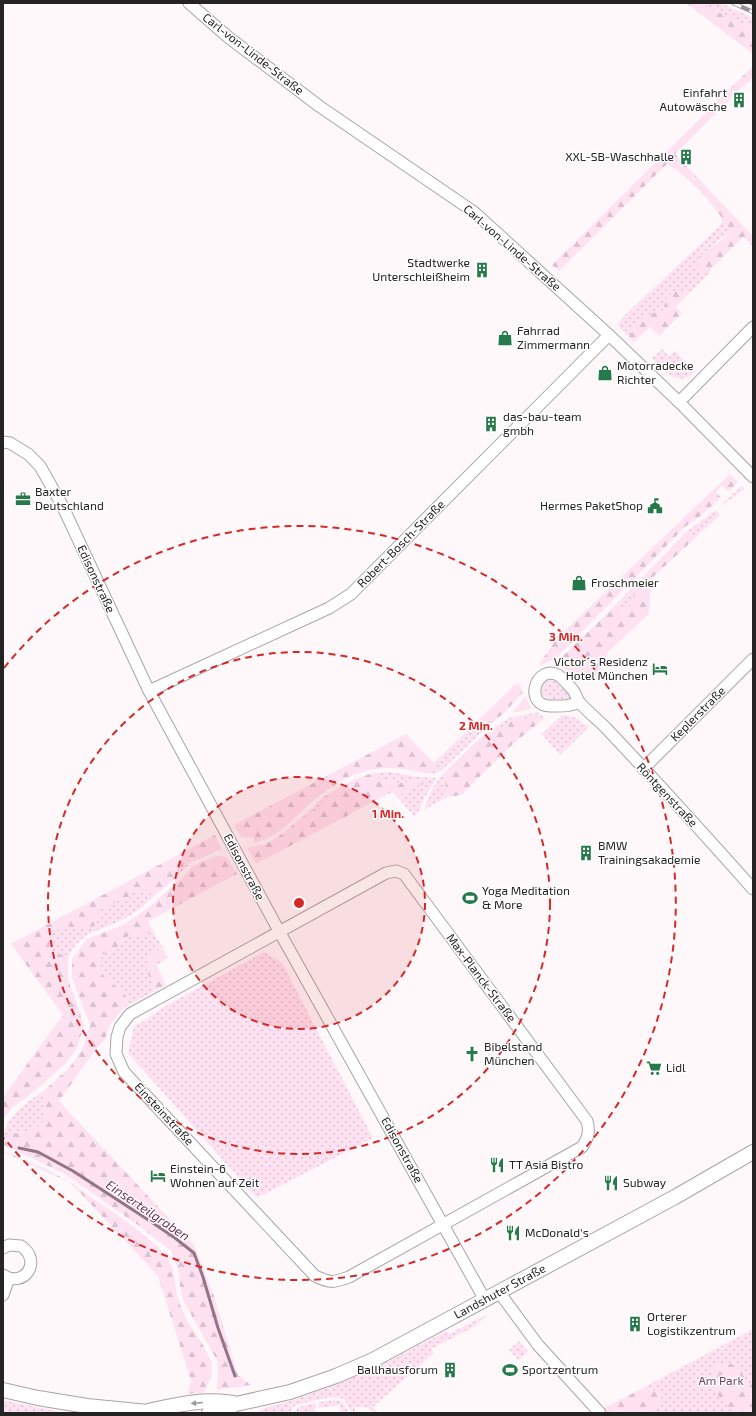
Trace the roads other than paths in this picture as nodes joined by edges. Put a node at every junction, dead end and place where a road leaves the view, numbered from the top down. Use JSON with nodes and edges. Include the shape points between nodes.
{"nodes":[{"id":1,"x":189,"y":3,"type":"edge"},
{"id":2,"x":753,"y":327,"type":"edge"},
{"id":3,"x":610,"y":335,"type":"junction"},
{"id":4,"x":679,"y":402,"type":"junction"},
{"id":5,"x":3,"y":442,"type":"edge"},
{"id":6,"x":753,"y":477,"type":"edge"},
{"id":7,"x":753,"y":659,"type":"edge"},
{"id":8,"x":149,"y":691,"type":"junction"},
{"id":9,"x":579,"y":702,"type":"dead end"},
{"id":10,"x":643,"y":769,"type":"junction"},
{"id":11,"x":753,"y":889,"type":"edge"},
{"id":12,"x":279,"y":931,"type":"junction"},
{"id":13,"x":753,"y":1152,"type":"edge"},
{"id":14,"x":442,"y":1225,"type":"junction"},
{"id":15,"x":3,"y":1248,"type":"edge"},
{"id":16,"x":6,"y":1277,"type":"edge"},
{"id":17,"x":499,"y":1292,"type":"junction"},
{"id":18,"x":3,"y":1295,"type":"edge"},
{"id":19,"x":485,"y":1300,"type":"junction"},
{"id":20,"x":3,"y":1390,"type":"edge"},
{"id":21,"x":236,"y":1408,"type":"edge"},
{"id":22,"x":152,"y":1412,"type":"edge"},
{"id":23,"x":209,"y":1413,"type":"edge"},
{"id":24,"x":600,"y":1413,"type":"edge"}],
"edges":[{"from":1,"to":3,"type":"street","name":"Carl-von-Linde-Straße","via":[[228,37],[319,106],[474,212]]},
{"from":2,"to":4,"type":"street"},
{"from":3,"to":4,"type":"street","name":"Carl-von-Linde-Straße"},
{"from":3,"to":8,"type":"street","name":"Robert-Bosch-Straße","via":[[351,594],[329,608]]},
{"from":4,"to":6,"type":"street","name":"Carl-von-Linde-Straße"},
{"from":5,"to":8,"type":"street","name":"Edisonstraße","via":[[10,443],[28,454],[40,466],[62,505]]},
{"from":7,"to":10,"type":"street","name":"Keplerstraße"},
{"from":8,"to":12,"type":"street","name":"Edisonstraße"},
{"from":9,"to":10,"type":"street","name":"Röntgenstraße"},
{"from":10,"to":11,"type":"street","name":"Röntgenstraße"},
{"from":12,"to":14,"type":"street","name":"Edisonstraße"},
{"from":12,"to":14,"type":"street","name":"Max-Planck-Straße","via":[[386,873],[396,871],[404,874],[587,1121],[589,1129],[582,1147]]},
{"from":12,"to":14,"type":"street","name":"Einsteinstraße","via":[[130,1014],[120,1027],[117,1037],[116,1054],[124,1072],[315,1276],[327,1282],[349,1277]]},
{"from":13,"to":17,"type":"main road","name":"Landshuter Straße","via":[[675,1198]]},
{"from":14,"to":19,"type":"street","name":"Edisonstraße"},
{"from":15,"to":16,"type":"street","via":[[15,1244],[21,1246],[31,1260],[31,1266],[24,1276]]},
{"from":16,"to":18,"type":"street"},
{"from":17,"to":19,"type":"main road","name":"Landshuter Straße"},
{"from":17,"to":24,"type":"street","via":[[538,1346]]},
{"from":19,"to":21,"type":"main road","name":"Landshuter Straße","via":[[393,1350],[336,1376]]},
{"from":20,"to":22,"type":"main road","name":"Landshuter Straße","via":[[87,1406]]},
{"from":21,"to":22,"type":"main road","name":"Landshuter Straße","one_way":true,"via":[[224,1402],[207,1402],[181,1404]]},
{"from":21,"to":23,"type":"main road","name":"Landshuter Straße"}]}
